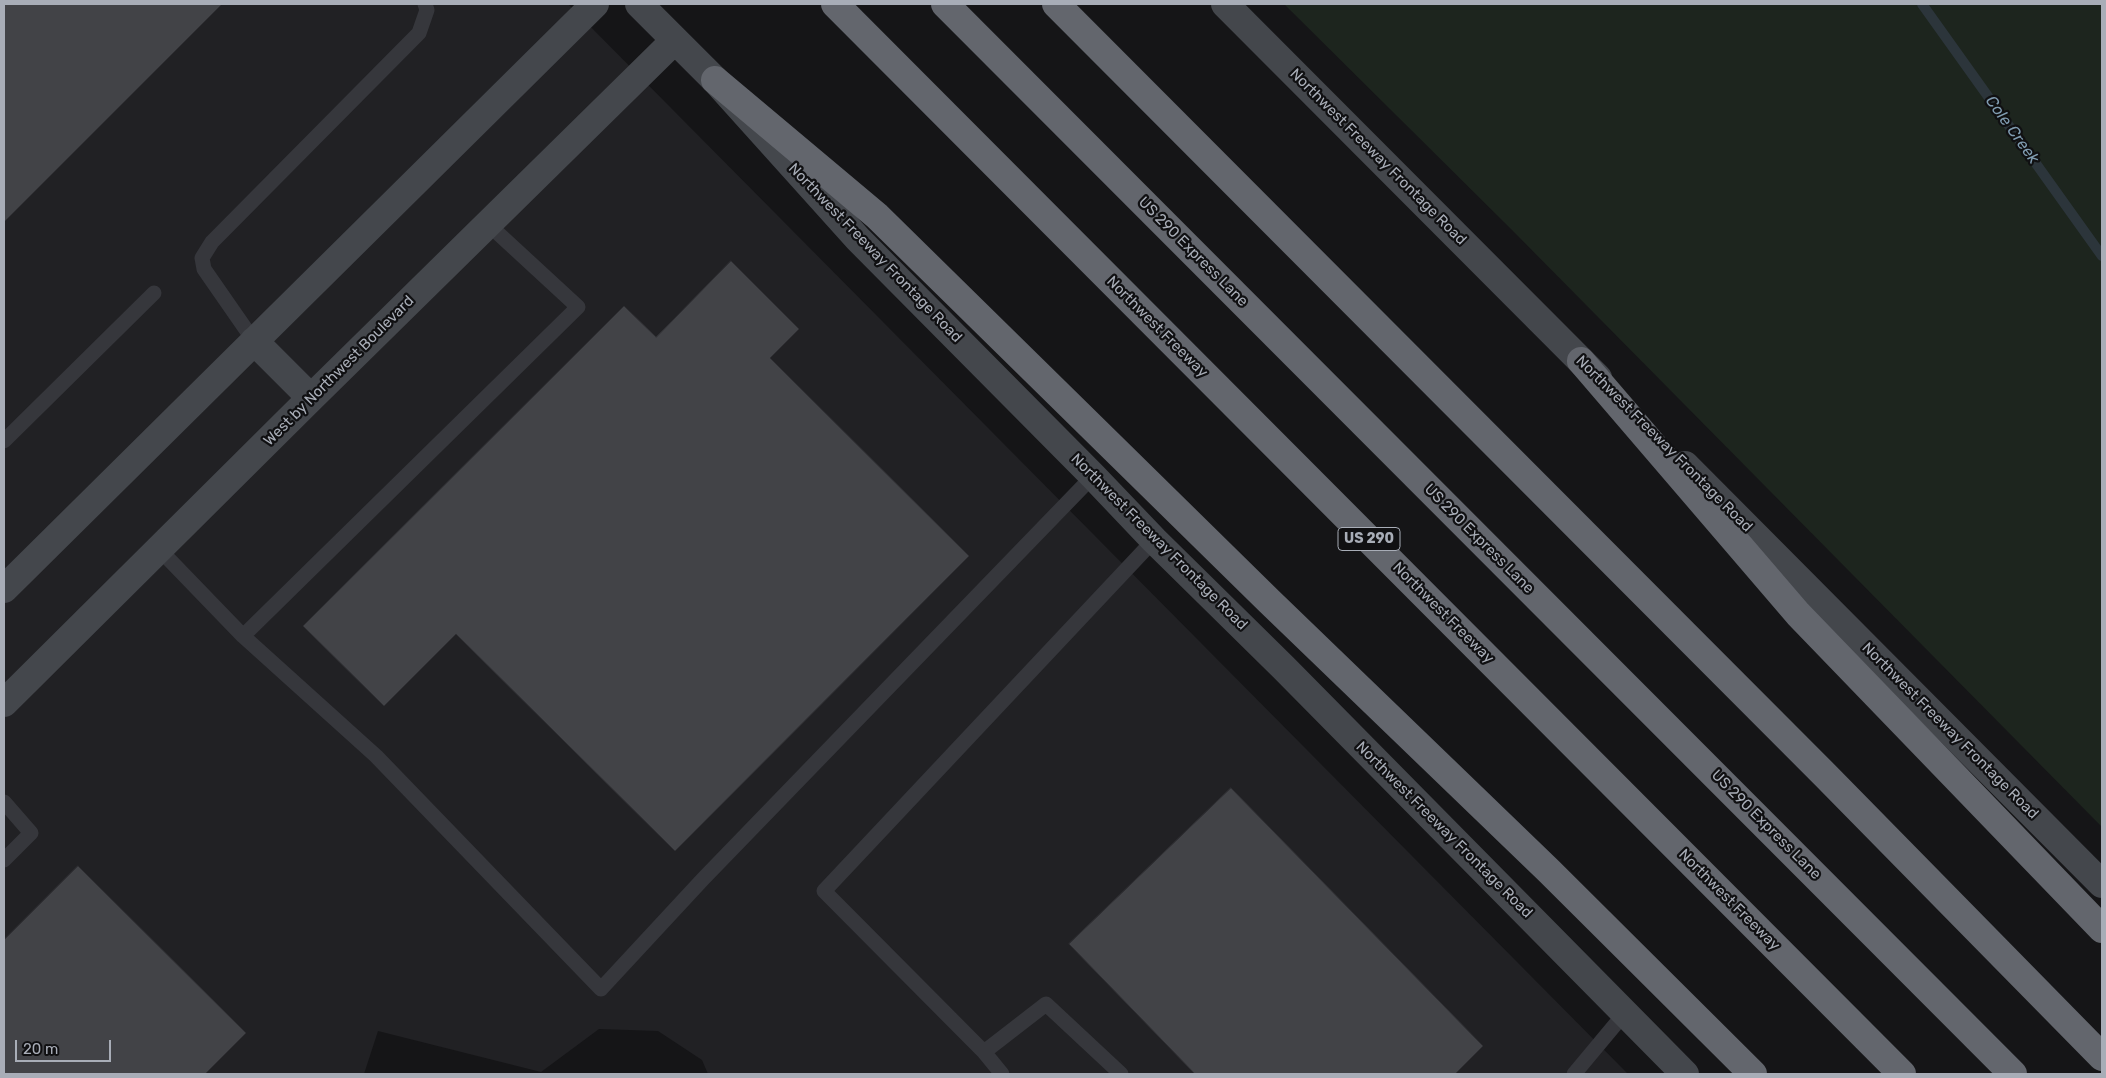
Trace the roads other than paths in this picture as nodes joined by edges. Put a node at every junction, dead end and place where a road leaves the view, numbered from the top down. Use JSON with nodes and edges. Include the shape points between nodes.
{"nodes":[{"id":1,"x":426,"y":4,"type":"edge"},
{"id":2,"x":595,"y":4,"type":"edge"},
{"id":3,"x":639,"y":4,"type":"edge"},
{"id":4,"x":835,"y":4,"type":"edge"},
{"id":5,"x":945,"y":4,"type":"edge"},
{"id":6,"x":1056,"y":4,"type":"edge"},
{"id":7,"x":1225,"y":4,"type":"edge"},
{"id":8,"x":675,"y":40,"type":"junction"},
{"id":9,"x":715,"y":80,"type":"junction"},
{"id":10,"x":488,"y":224,"type":"junction"},
{"id":11,"x":154,"y":293,"type":"dead end"},
{"id":12,"x":254,"y":341,"type":"junction"},
{"id":13,"x":1581,"y":360,"type":"junction"},
{"id":14,"x":311,"y":398,"type":"junction"},
{"id":15,"x":4,"y":441,"type":"edge"},
{"id":16,"x":1093,"y":476,"type":"junction"},
{"id":17,"x":1154,"y":540,"type":"junction"},
{"id":18,"x":159,"y":549,"type":"junction"},
{"id":19,"x":4,"y":588,"type":"edge"},
{"id":20,"x":243,"y":636,"type":"junction"},
{"id":21,"x":4,"y":703,"type":"edge"},
{"id":22,"x":4,"y":802,"type":"edge"},
{"id":23,"x":4,"y":860,"type":"edge"},
{"id":24,"x":2102,"y":884,"type":"edge"},
{"id":25,"x":2102,"y":929,"type":"edge"},
{"id":26,"x":1624,"y":1014,"type":"junction"},
{"id":27,"x":984,"y":1052,"type":"junction"},
{"id":28,"x":2102,"y":1058,"type":"edge"},
{"id":29,"x":1002,"y":1074,"type":"edge"},
{"id":30,"x":1121,"y":1074,"type":"edge"},
{"id":31,"x":1574,"y":1074,"type":"edge"},
{"id":32,"x":1685,"y":1074,"type":"edge"},
{"id":33,"x":1753,"y":1074,"type":"edge"},
{"id":34,"x":1902,"y":1074,"type":"edge"},
{"id":35,"x":2013,"y":1074,"type":"edge"}],
"edges":[{"from":1,"to":12,"type":"lane","via":[[427,10],[418,33],[212,242],[202,258],[204,269]]},
{"from":2,"to":12,"type":"main road"},
{"from":3,"to":8,"type":"main road","name":"Northwest Freeway Frontage Road"},
{"from":4,"to":34,"type":"highway","name":"Northwest Freeway","number":"US 290"},
{"from":5,"to":35,"type":"highway","name":"US 290 Express Lane"},
{"from":6,"to":28,"type":"highway","via":[[1805,755]]},
{"from":7,"to":13,"type":"main road","name":"Northwest Freeway Frontage Road"},
{"from":8,"to":9,"type":"main road","name":"Northwest Freeway Frontage Road"},
{"from":8,"to":10,"type":"main road","name":"West by Northwest Boulevard"},
{"from":9,"to":16,"type":"main road","name":"Northwest Freeway Frontage Road","via":[[858,239]]},
{"from":9,"to":33,"type":"highway","via":[[877,216]]},
{"from":10,"to":14,"type":"main road","name":"West by Northwest Boulevard"},
{"from":10,"to":20,"type":"lane","via":[[578,307]]},
{"from":11,"to":15,"type":"lane"},
{"from":12,"to":14,"type":"main road"},
{"from":12,"to":19,"type":"main road"},
{"from":13,"to":24,"type":"main road","name":"Northwest Freeway Frontage Road"},
{"from":13,"to":25,"type":"highway","via":[[1798,614]]},
{"from":14,"to":18,"type":"main road","name":"West by Northwest Boulevard"},
{"from":16,"to":17,"type":"main road","name":"Northwest Freeway Frontage Road"},
{"from":16,"to":20,"type":"lane","via":[[601,989],[376,756]]},
{"from":17,"to":26,"type":"main road","name":"Northwest Freeway Frontage Road"},
{"from":17,"to":27,"type":"lane","via":[[824,891]]},
{"from":18,"to":20,"type":"lane"},
{"from":18,"to":21,"type":"main road","name":"West by Northwest Boulevard"},
{"from":22,"to":23,"type":"lane","via":[[31,833]]},
{"from":26,"to":31,"type":"lane"},
{"from":26,"to":32,"type":"main road","name":"Northwest Freeway Frontage Road"},
{"from":27,"to":29,"type":"lane"},
{"from":27,"to":30,"type":"lane","via":[[1046,1004]]}]}
